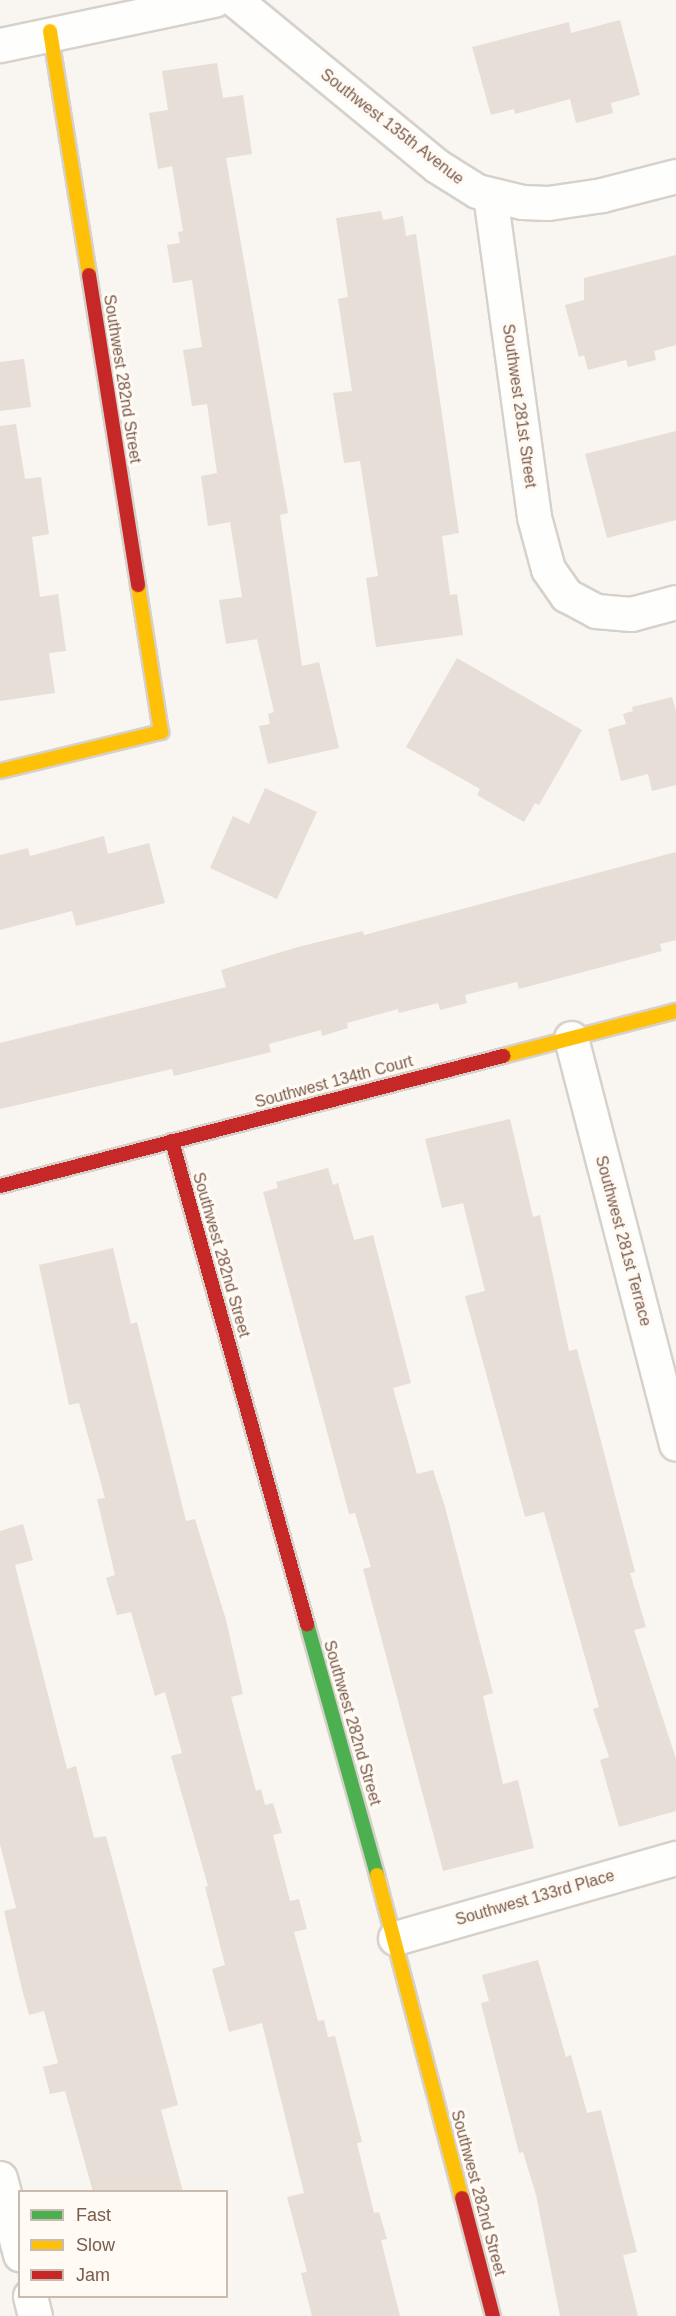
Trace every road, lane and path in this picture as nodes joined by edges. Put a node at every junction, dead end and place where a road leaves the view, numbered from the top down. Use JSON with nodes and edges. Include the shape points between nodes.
{"nodes":[{"id":1,"x":214,"y":0,"type":"edge"},
{"id":2,"x":235,"y":0,"type":"edge"},
{"id":3,"x":50,"y":32,"type":"junction"},
{"id":4,"x":0,"y":45,"type":"edge"},
{"id":5,"x":676,"y":176,"type":"edge"},
{"id":6,"x":489,"y":195,"type":"junction"},
{"id":7,"x":676,"y":602,"type":"edge"},
{"id":8,"x":0,"y":771,"type":"edge"},
{"id":9,"x":676,"y":1011,"type":"edge"},
{"id":10,"x":571,"y":1038,"type":"junction"},
{"id":11,"x":172,"y":1141,"type":"junction"},
{"id":12,"x":0,"y":1186,"type":"edge"},
{"id":13,"x":676,"y":1444,"type":"edge"},
{"id":14,"x":676,"y":1858,"type":"edge"},
{"id":15,"x":394,"y":1938,"type":"junction"},
{"id":16,"x":0,"y":2178,"type":"edge"},
{"id":17,"x":18,"y":2246,"type":"edge"},
{"id":18,"x":30,"y":2298,"type":"edge"},
{"id":19,"x":35,"y":2316,"type":"edge"},
{"id":20,"x":493,"y":2316,"type":"edge"}],
"edges":[{"from":1,"to":3,"type":"street"},
{"from":2,"to":6,"type":"street","name":"Southwest 135th Avenue","via":[[437,166]]},
{"from":3,"to":4,"type":"street"},
{"from":3,"to":8,"type":"street","name":"Southwest 282nd Street","via":[[161,732]]},
{"from":5,"to":6,"type":"street","name":"Southwest 135th Avenue","via":[[602,195],[548,203]]},
{"from":6,"to":7,"type":"street","name":"Southwest 281st Street","via":[[534,518],[548,569],[566,595],[579,604],[615,615]]},
{"from":9,"to":10,"type":"street","name":"Southwest 134th Court"},
{"from":10,"to":11,"type":"street","name":"Southwest 134th Court"},
{"from":10,"to":13,"type":"street","name":"Southwest 281st Terrace"},
{"from":11,"to":12,"type":"street","name":"Southwest 134th Court"},
{"from":11,"to":15,"type":"street","name":"Southwest 282nd Street"},
{"from":14,"to":15,"type":"street","name":"Southwest 133rd Place"},
{"from":15,"to":20,"type":"street","name":"Southwest 282nd Street"},
{"from":16,"to":17,"type":"street"},
{"from":18,"to":19,"type":"street"}]}
